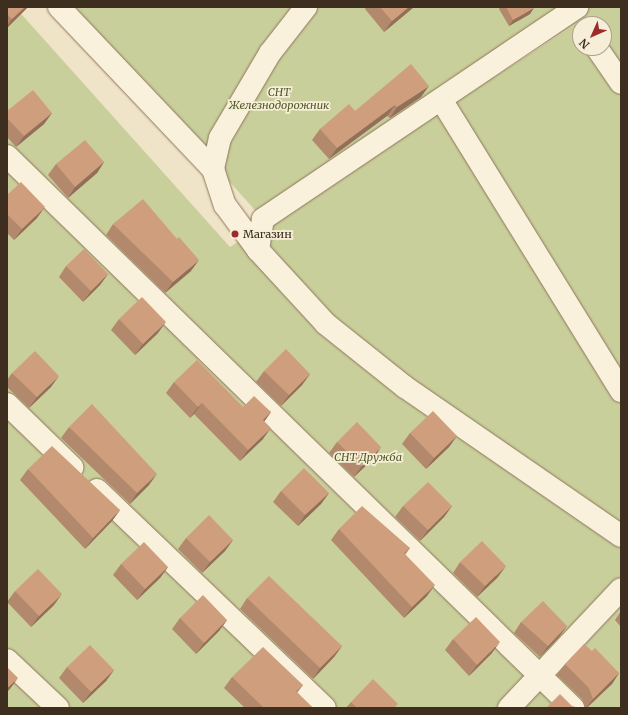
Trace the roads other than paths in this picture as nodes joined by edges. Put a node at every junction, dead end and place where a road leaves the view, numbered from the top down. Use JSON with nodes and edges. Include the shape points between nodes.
{"nodes":[{"id":1,"x":59,"y":7,"type":"edge"},
{"id":2,"x":306,"y":7,"type":"edge"},
{"id":3,"x":577,"y":14,"type":"edge"},
{"id":4,"x":603,"y":56,"type":"edge"},
{"id":5,"x":621,"y":83,"type":"edge"},
{"id":6,"x":442,"y":101,"type":"junction"},
{"id":7,"x":7,"y":156,"type":"edge"},
{"id":8,"x":213,"y":170,"type":"junction"},
{"id":9,"x":258,"y":250,"type":"junction"},
{"id":10,"x":621,"y":391,"type":"edge"},
{"id":11,"x":7,"y":404,"type":"edge"},
{"id":12,"x":621,"y":536,"type":"edge"},
{"id":13,"x":621,"y":589,"type":"edge"},
{"id":14,"x":7,"y":660,"type":"edge"},
{"id":15,"x":539,"y":676,"type":"junction"},
{"id":16,"x":58,"y":708,"type":"edge"},
{"id":17,"x":325,"y":708,"type":"edge"},
{"id":18,"x":509,"y":708,"type":"edge"},
{"id":19,"x":573,"y":708,"type":"edge"}],
"edges":[{"from":1,"to":8,"type":"street"},
{"from":2,"to":8,"type":"street","via":[[270,53],[220,138]]},
{"from":3,"to":6,"type":"street"},
{"from":4,"to":5,"type":"street"},
{"from":6,"to":9,"type":"street","via":[[263,219]]},
{"from":6,"to":10,"type":"street"},
{"from":7,"to":15,"type":"street"},
{"from":8,"to":9,"type":"street","via":[[225,205]]},
{"from":9,"to":12,"type":"street","via":[[326,324],[405,387]]},
{"from":11,"to":17,"type":"street"},
{"from":13,"to":15,"type":"street"},
{"from":14,"to":16,"type":"street"},
{"from":15,"to":18,"type":"street"},
{"from":15,"to":19,"type":"street"}]}
